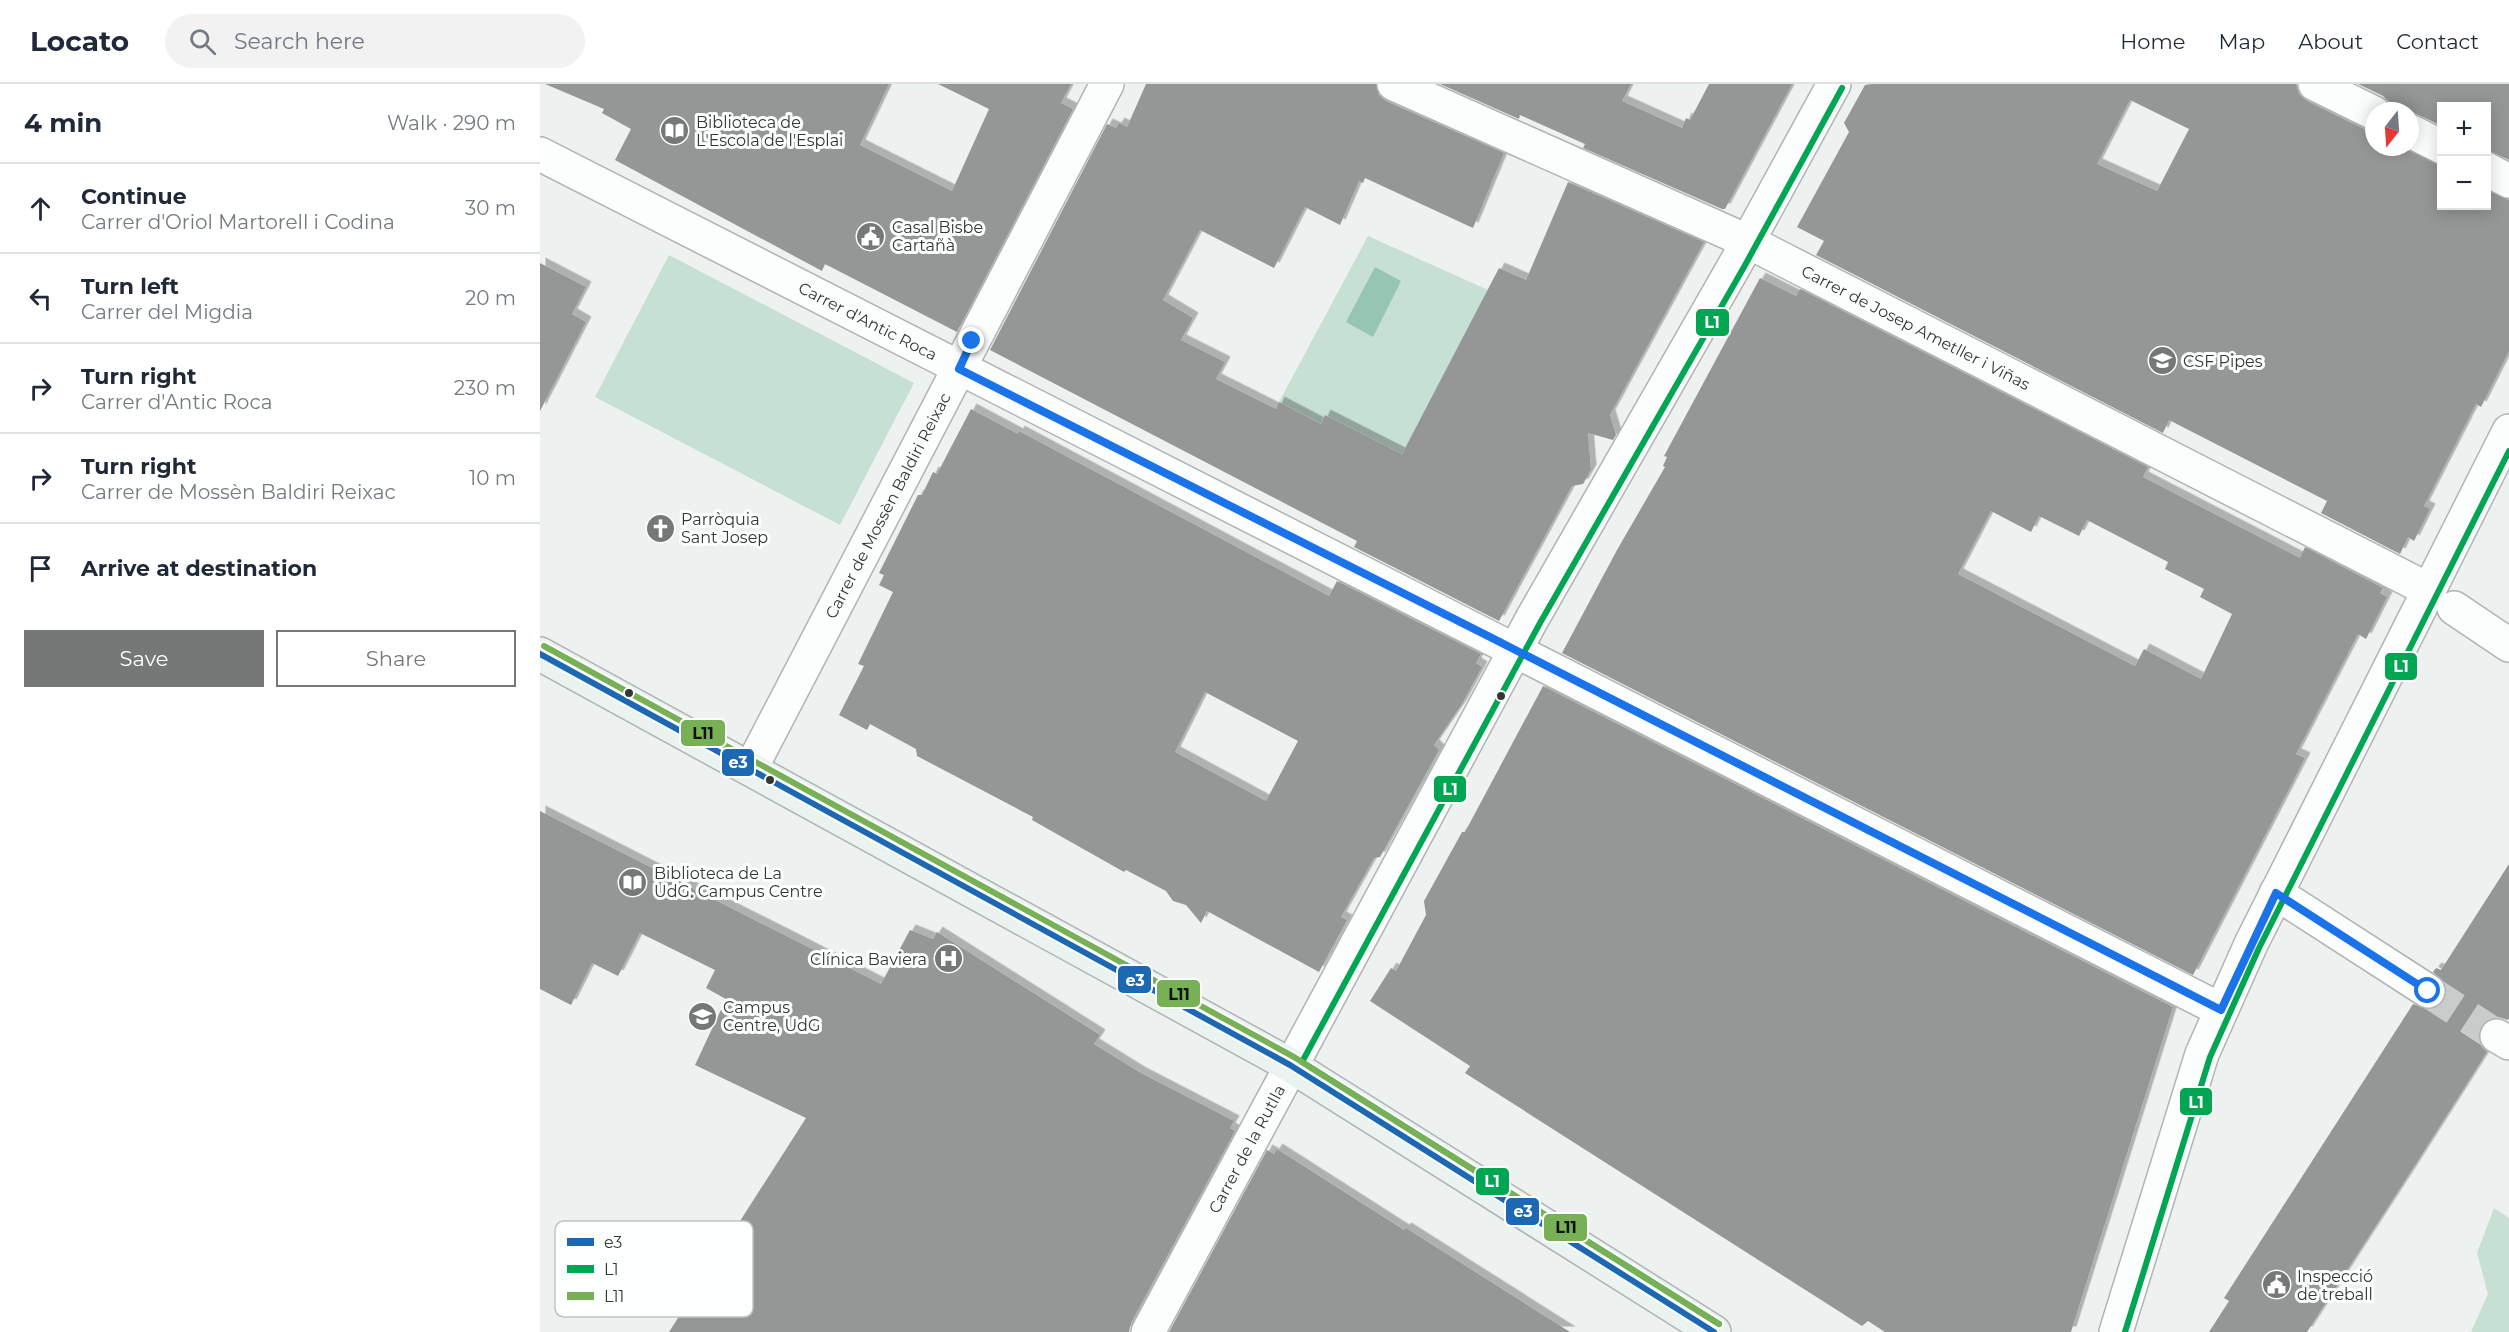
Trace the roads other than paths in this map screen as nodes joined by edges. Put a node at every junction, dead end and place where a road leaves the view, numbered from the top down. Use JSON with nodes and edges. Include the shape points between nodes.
{"nodes":[{"id":1,"x":1107,"y":84,"type":"edge"},
{"id":2,"x":1394,"y":84,"type":"edge"},
{"id":3,"x":1834,"y":84,"type":"edge"},
{"id":4,"x":2315,"y":84,"type":"edge"},
{"id":5,"x":2365,"y":109,"type":"edge"},
{"id":6,"x":2419,"y":136,"type":"edge"},
{"id":7,"x":2437,"y":144,"type":"edge"},
{"id":8,"x":540,"y":154,"type":"edge"},
{"id":9,"x":2491,"y":172,"type":"edge"},
{"id":10,"x":2509,"y":181,"type":"edge"},
{"id":11,"x":1747,"y":241,"type":"junction"},
{"id":12,"x":945,"y":362,"type":"junction"},
{"id":13,"x":2509,"y":431,"type":"edge"},
{"id":14,"x":2442,"y":599,"type":"junction"},
{"id":15,"x":2509,"y":645,"type":"edge"},
{"id":16,"x":1516,"y":650,"type":"junction"},
{"id":17,"x":540,"y":654,"type":"edge"},
{"id":18,"x":751,"y":768,"type":"junction"},
{"id":19,"x":2276,"y":893,"type":"junction"},
{"id":20,"x":2428,"y":991,"type":"tunnel mouth"},
{"id":21,"x":2221,"y":1010,"type":"junction"},
{"id":22,"x":1290,"y":1065,"type":"junction"},
{"id":23,"x":1148,"y":1332,"type":"edge"},
{"id":24,"x":1712,"y":1332,"type":"edge"},
{"id":25,"x":2116,"y":1332,"type":"edge"}],
"edges":[{"from":1,"to":12,"type":"street","name":"Carrer de Mossèn Baldiri Reixac"},
{"from":2,"to":11,"type":"street","name":"Carrer de Josep Ametller i Viñas"},
{"from":3,"to":11,"type":"street","name":"Carrer de la Rutlla"},
{"from":4,"to":5,"type":"street"},
{"from":6,"to":7,"type":"street"},
{"from":8,"to":12,"type":"street","name":"Carrer d'Antic Roca"},
{"from":9,"to":10,"type":"street"},
{"from":11,"to":14,"type":"street","name":"Carrer de Josep Ametller i Viñas"},
{"from":11,"to":16,"type":"street","name":"Carrer de la Rutlla"},
{"from":12,"to":16,"type":"street","name":"Carrer d'Antic Roca"},
{"from":12,"to":18,"type":"street","name":"Carrer de Mossèn Baldiri Reixac"},
{"from":13,"to":14,"type":"street"},
{"from":14,"to":15,"type":"street","name":"Carrer de Josep Ametller i Viñas"},
{"from":14,"to":19,"type":"street"},
{"from":16,"to":21,"type":"street","name":"Carrer d'Antic Roca"},
{"from":16,"to":22,"type":"street","name":"Carrer de la Rutlla"},
{"from":17,"to":18,"type":"main road"},
{"from":18,"to":22,"type":"main road"},
{"from":19,"to":20,"type":"street"},
{"from":19,"to":21,"type":"street"},
{"from":21,"to":25,"type":"street","via":[[2202,1054]]},
{"from":22,"to":23,"type":"street","name":"Carrer de la Rutlla"},
{"from":22,"to":24,"type":"main road"}]}
